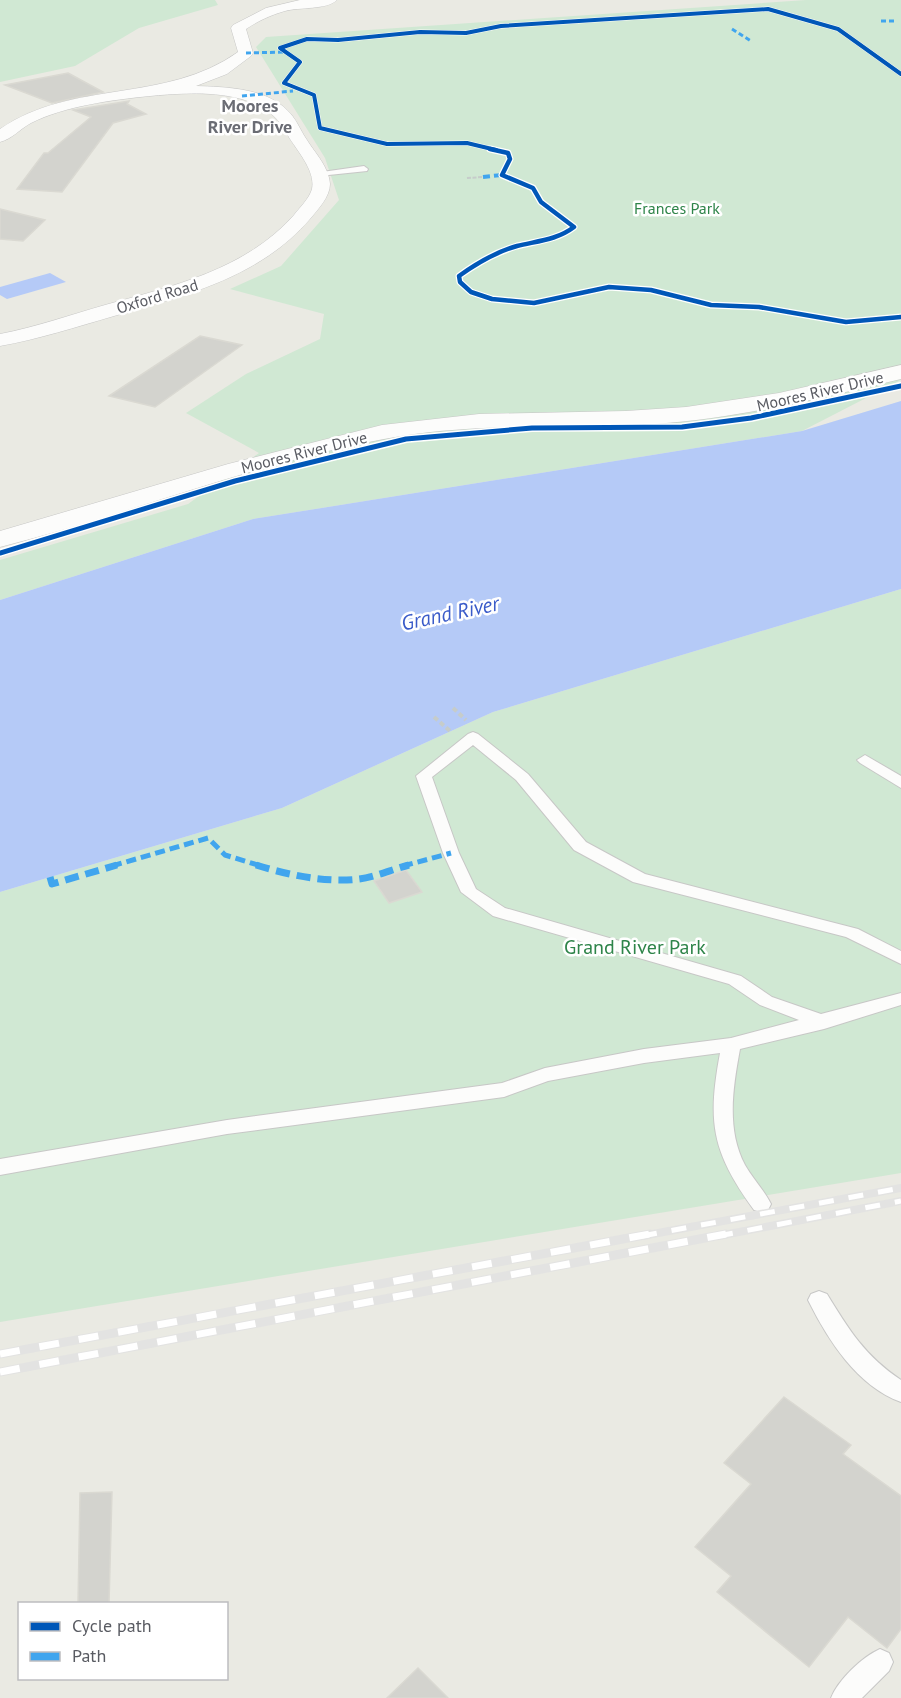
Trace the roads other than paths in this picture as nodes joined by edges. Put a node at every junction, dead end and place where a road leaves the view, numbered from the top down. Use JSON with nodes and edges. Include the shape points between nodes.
{"nodes":[{"id":1,"x":330,"y":0,"type":"edge"},
{"id":2,"x":142,"y":92,"type":"junction"},
{"id":3,"x":0,"y":137,"type":"edge"},
{"id":4,"x":364,"y":169,"type":"dead end"},
{"id":5,"x":319,"y":173,"type":"junction"},
{"id":6,"x":0,"y":340,"type":"edge"},
{"id":7,"x":901,"y":372,"type":"edge"},
{"id":8,"x":0,"y":539,"type":"edge"},
{"id":9,"x":865,"y":760,"type":"dead end"},
{"id":10,"x":901,"y":783,"type":"edge"},
{"id":11,"x":901,"y":958,"type":"edge"},
{"id":12,"x":901,"y":999,"type":"edge"},
{"id":13,"x":824,"y":1022,"type":"junction"},
{"id":14,"x":731,"y":1046,"type":"junction"},
{"id":15,"x":0,"y":1167,"type":"edge"},
{"id":16,"x":762,"y":1204,"type":"dead end"},
{"id":17,"x":819,"y":1300,"type":"dead end"},
{"id":18,"x":901,"y":1392,"type":"edge"},
{"id":19,"x":879,"y":1662,"type":"dead end"},
{"id":20,"x":844,"y":1698,"type":"edge"}],
"edges":[{"from":1,"to":2,"type":"street","via":[[283,6],[252,18],[238,28],[246,53],[236,63],[195,80]]},
{"from":2,"to":3,"type":"street","via":[[51,112],[27,120]]},
{"from":2,"to":5,"type":"street","via":[[222,93],[268,104],[286,119]]},
{"from":4,"to":5,"type":"lane"},
{"from":5,"to":6,"type":"street","name":"Oxford Road","via":[[321,186],[300,221],[252,260],[202,282]]},
{"from":7,"to":8,"type":"street","name":"Moores River Drive","via":[[798,397],[704,413],[471,419],[418,426],[228,471]]},
{"from":9,"to":10,"type":"lane"},
{"from":11,"to":13,"type":"lane","via":[[852,933],[639,878],[580,846],[522,777],[469,735],[424,776],[451,854],[469,892],[499,912],[735,980],[766,1001]]},
{"from":12,"to":13,"type":"lane"},
{"from":13,"to":14,"type":"lane"},
{"from":14,"to":15,"type":"lane","via":[[611,1062],[545,1075],[494,1092],[227,1127]]},
{"from":14,"to":16,"type":"lane","via":[[722,1089],[725,1136],[736,1168]]},
{"from":17,"to":18,"type":"lane","via":[[849,1348],[870,1371]]},
{"from":19,"to":20,"type":"lane"}]}
